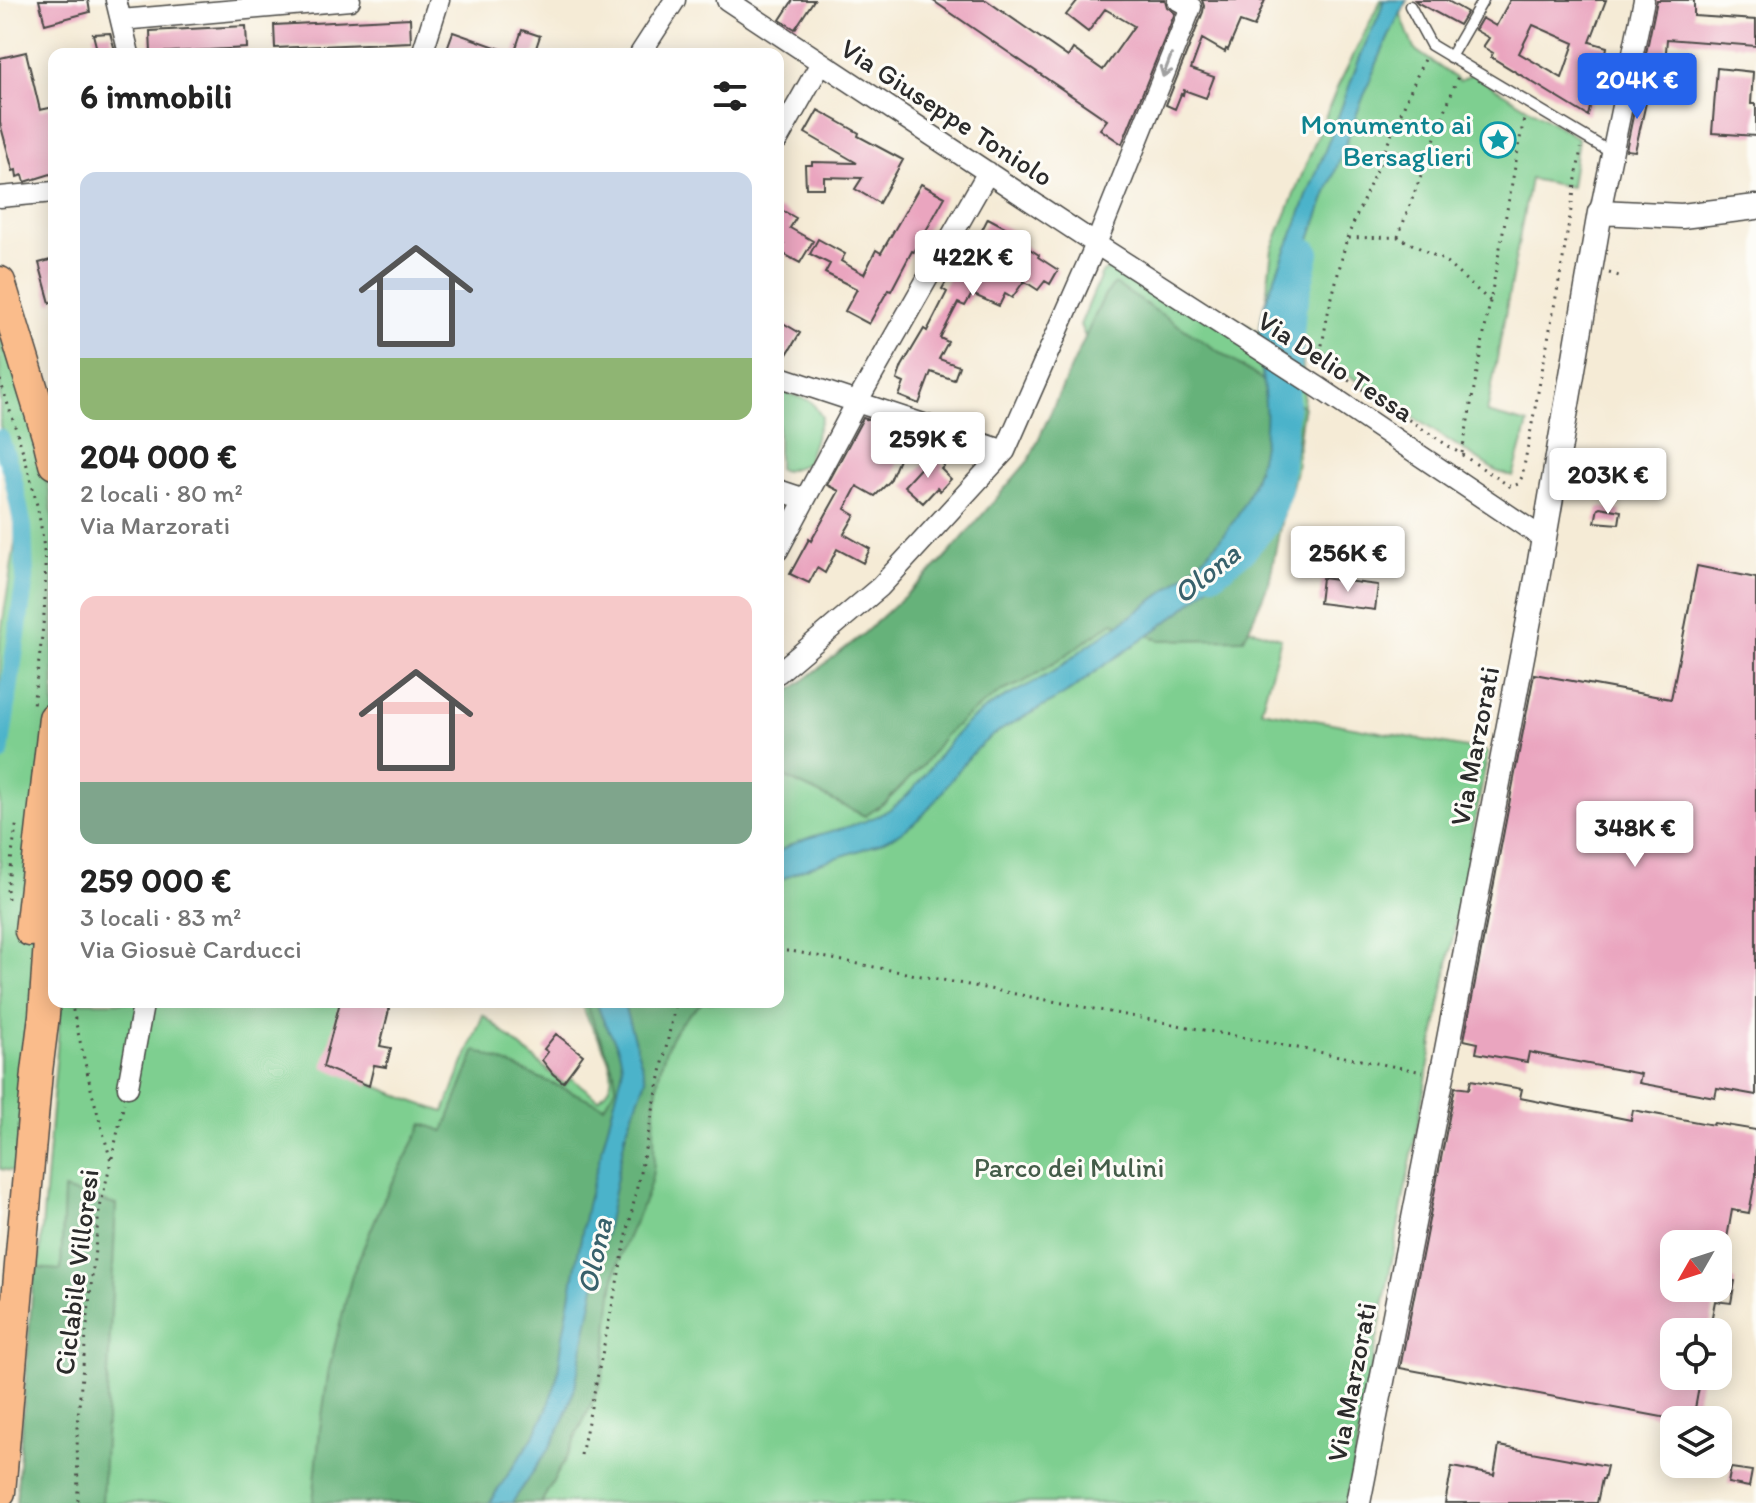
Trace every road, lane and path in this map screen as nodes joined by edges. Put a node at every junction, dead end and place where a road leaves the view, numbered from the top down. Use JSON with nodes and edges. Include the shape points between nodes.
{"nodes":[{"id":1,"x":350,"y":0,"type":"edge"},
{"id":2,"x":439,"y":0,"type":"edge"},
{"id":3,"x":675,"y":0,"type":"edge"},
{"id":4,"x":727,"y":0,"type":"edge"},
{"id":5,"x":1178,"y":0,"type":"edge"},
{"id":6,"x":1483,"y":0,"type":"edge"},
{"id":7,"x":1644,"y":0,"type":"edge"},
{"id":8,"x":1410,"y":6,"type":"dead end"},
{"id":9,"x":118,"y":10,"type":"edge"},
{"id":10,"x":1431,"y":45,"type":"junction"},
{"id":11,"x":128,"y":48,"type":"edge"},
{"id":12,"x":424,"y":48,"type":"edge"},
{"id":13,"x":644,"y":48,"type":"edge"},
{"id":14,"x":1450,"y":57,"type":"junction"},
{"id":15,"x":821,"y":63,"type":"junction"},
{"id":16,"x":1462,"y":64,"type":"junction"},
{"id":17,"x":1527,"y":103,"type":"junction"},
{"id":18,"x":784,"y":128,"type":"edge"},
{"id":19,"x":1584,"y":137,"type":"junction"},
{"id":20,"x":1612,"y":153,"type":"junction"},
{"id":21,"x":988,"y":172,"type":"junction"},
{"id":22,"x":48,"y":193,"type":"edge"},
{"id":23,"x":0,"y":197,"type":"edge"},
{"id":24,"x":1756,"y":207,"type":"edge"},
{"id":25,"x":1600,"y":212,"type":"junction"},
{"id":26,"x":1398,"y":237,"type":"junction"},
{"id":27,"x":1347,"y":238,"type":"junction"},
{"id":28,"x":1096,"y":244,"type":"junction"},
{"id":29,"x":0,"y":282,"type":"edge"},
{"id":30,"x":1490,"y":301,"type":"junction"},
{"id":31,"x":1319,"y":361,"type":"junction"},
{"id":32,"x":784,"y":378,"type":"edge"},
{"id":33,"x":0,"y":380,"type":"edge"},
{"id":34,"x":1318,"y":387,"type":"junction"},
{"id":35,"x":857,"y":402,"type":"junction"},
{"id":36,"x":48,"y":439,"type":"edge"},
{"id":37,"x":1005,"y":451,"type":"junction"},
{"id":38,"x":1462,"y":453,"type":"junction"},
{"id":39,"x":784,"y":492,"type":"edge"},
{"id":40,"x":805,"y":499,"type":"junction"},
{"id":41,"x":784,"y":539,"type":"edge"},
{"id":42,"x":1544,"y":539,"type":"junction"},
{"id":43,"x":784,"y":668,"type":"edge"},
{"id":44,"x":44,"y":712,"type":"edge"},
{"id":45,"x":39,"y":808,"type":"edge"},
{"id":46,"x":10,"y":906,"type":"dead end"},
{"id":47,"x":784,"y":951,"type":"edge"},
{"id":48,"x":48,"y":956,"type":"edge"},
{"id":49,"x":72,"y":1008,"type":"edge"},
{"id":50,"x":142,"y":1008,"type":"edge"},
{"id":51,"x":675,"y":1008,"type":"edge"},
{"id":52,"x":37,"y":1072,"type":"junction"},
{"id":53,"x":1442,"y":1076,"type":"junction"},
{"id":54,"x":128,"y":1087,"type":"joint"},
{"id":55,"x":111,"y":1161,"type":"junction"},
{"id":56,"x":581,"y":1455,"type":"dead end"},
{"id":57,"x":0,"y":1492,"type":"edge"},
{"id":58,"x":78,"y":1503,"type":"edge"},
{"id":59,"x":1358,"y":1503,"type":"edge"}],
"edges":[{"from":1,"to":9,"type":"street"},
{"from":2,"to":12,"type":"street"},
{"from":3,"to":13,"type":"street"},
{"from":4,"to":15,"type":"street","name":"Via Giuseppe Toniolo"},
{"from":5,"to":28,"type":"street","one_way":true,"via":[[1191,7]]},
{"from":6,"to":14,"type":"lane"},
{"from":7,"to":20,"type":"street","name":"Via Marzorati"},
{"from":8,"to":10,"type":"lane"},
{"from":9,"to":11,"type":"street"},
{"from":10,"to":14,"type":"lane"},
{"from":10,"to":27,"type":"path"},
{"from":14,"to":16,"type":"lane"},
{"from":15,"to":18,"type":"street"},
{"from":15,"to":21,"type":"street","name":"Via Giuseppe Toniolo"},
{"from":16,"to":17,"type":"lane"},
{"from":16,"to":26,"type":"path"},
{"from":17,"to":19,"type":"lane"},
{"from":17,"to":30,"type":"path"},
{"from":19,"to":20,"type":"lane"},
{"from":19,"to":38,"type":"path","via":[[1522,477],[1511,487]]},
{"from":20,"to":25,"type":"street","name":"Via Marzorati"},
{"from":21,"to":28,"type":"street","name":"Via Giuseppe Toniolo"},
{"from":21,"to":35,"type":"street"},
{"from":22,"to":23,"type":"street"},
{"from":24,"to":25,"type":"street","via":[[1682,216]]},
{"from":25,"to":42,"type":"street","name":"Via Marzorati"},
{"from":26,"to":27,"type":"path"},
{"from":26,"to":30,"type":"path","via":[[1443,260]]},
{"from":27,"to":31,"type":"path"},
{"from":28,"to":34,"type":"street","name":"Via Delio Tessa"},
{"from":28,"to":37,"type":"street"},
{"from":29,"to":36,"type":"main road"},
{"from":30,"to":38,"type":"path"},
{"from":31,"to":34,"type":"path"},
{"from":31,"to":38,"type":"path"},
{"from":32,"to":35,"type":"street"},
{"from":33,"to":44,"type":"path","via":[[42,531]]},
{"from":34,"to":42,"type":"street","name":"Via Delio Tessa"},
{"from":35,"to":37,"type":"street"},
{"from":35,"to":40,"type":"street"},
{"from":37,"to":43,"type":"street","via":[[880,587]]},
{"from":39,"to":40,"type":"street"},
{"from":40,"to":41,"type":"street"},
{"from":42,"to":53,"type":"street","name":"Via Marzorati"},
{"from":44,"to":45,"type":"main road"},
{"from":45,"to":46,"type":"path","via":[[7,889]]},
{"from":45,"to":52,"type":"main road","via":[[28,960]]},
{"from":47,"to":53,"type":"path"},
{"from":48,"to":52,"type":"main road"},
{"from":49,"to":55,"type":"path","name":"Ciclabile Villoresi"},
{"from":50,"to":54,"type":"street"},
{"from":51,"to":56,"type":"path"},
{"from":52,"to":57,"type":"main road"},
{"from":53,"to":59,"type":"street","name":"Via Marzorati"},
{"from":54,"to":55,"type":"path"},
{"from":55,"to":58,"type":"path","name":"Ciclabile Villoresi","via":[[99,1212],[77,1426]]}]}
